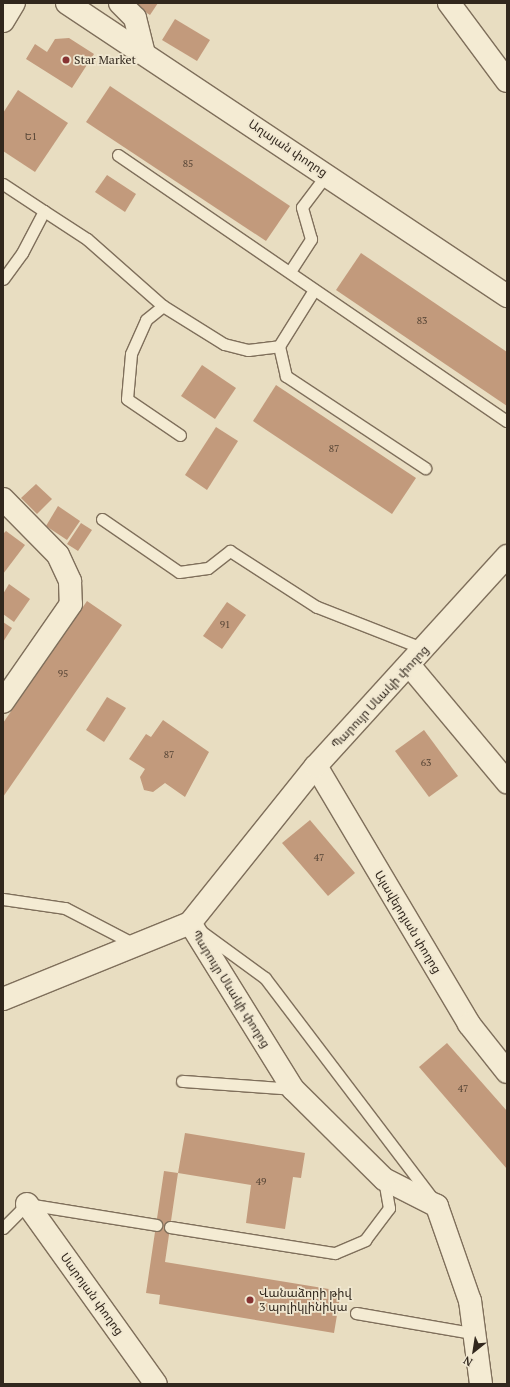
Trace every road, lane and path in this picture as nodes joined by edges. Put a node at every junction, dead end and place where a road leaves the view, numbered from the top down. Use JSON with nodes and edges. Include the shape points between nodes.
{"nodes":[{"id":1,"x":14,"y":3,"type":"edge"},
{"id":2,"x":67,"y":3,"type":"edge"},
{"id":3,"x":120,"y":3,"type":"edge"},
{"id":4,"x":449,"y":3,"type":"edge"},
{"id":5,"x":3,"y":21,"type":"edge"},
{"id":6,"x":143,"y":51,"type":"junction"},
{"id":7,"x":507,"y":81,"type":"edge"},
{"id":8,"x":118,"y":155,"type":"dead end"},
{"id":9,"x":327,"y":174,"type":"junction"},
{"id":10,"x":3,"y":184,"type":"edge"},
{"id":11,"x":44,"y":211,"type":"junction"},
{"id":12,"x":291,"y":270,"type":"junction"},
{"id":13,"x":3,"y":278,"type":"edge"},
{"id":14,"x":314,"y":290,"type":"junction"},
{"id":15,"x":507,"y":296,"type":"edge"},
{"id":16,"x":163,"y":306,"type":"junction"},
{"id":17,"x":279,"y":346,"type":"junction"},
{"id":18,"x":507,"y":421,"type":"edge"},
{"id":19,"x":180,"y":435,"type":"dead end"},
{"id":20,"x":425,"y":468,"type":"dead end"},
{"id":21,"x":3,"y":499,"type":"edge"},
{"id":22,"x":102,"y":519,"type":"dead end"},
{"id":23,"x":507,"y":556,"type":"edge"},
{"id":24,"x":417,"y":657,"type":"junction"},
{"id":25,"x":3,"y":702,"type":"edge"},
{"id":26,"x":316,"y":766,"type":"junction"},
{"id":27,"x":507,"y":782,"type":"edge"},
{"id":28,"x":3,"y":898,"type":"edge"},
{"id":29,"x":190,"y":924,"type":"junction"},
{"id":30,"x":136,"y":945,"type":"junction"},
{"id":31,"x":3,"y":999,"type":"edge"},
{"id":32,"x":507,"y":1072,"type":"edge"},
{"id":33,"x":182,"y":1081,"type":"dead end"},
{"id":34,"x":293,"y":1089,"type":"junction"},
{"id":35,"x":384,"y":1179,"type":"junction"},
{"id":36,"x":27,"y":1204,"type":"junction"},
{"id":37,"x":437,"y":1206,"type":"junction"},
{"id":38,"x":156,"y":1225,"type":"dead end"},
{"id":39,"x":170,"y":1227,"type":"dead end"},
{"id":40,"x":3,"y":1228,"type":"edge"},
{"id":41,"x":356,"y":1313,"type":"dead end"},
{"id":42,"x":472,"y":1333,"type":"junction"},
{"id":43,"x":156,"y":1384,"type":"edge"},
{"id":44,"x":481,"y":1384,"type":"edge"}],
"edges":[{"from":1,"to":5,"type":"street"},
{"from":2,"to":6,"type":"street","name":"Աղայան փողոց"},
{"from":3,"to":6,"type":"street","via":[[135,18]]},
{"from":4,"to":7,"type":"street"},
{"from":6,"to":9,"type":"street","name":"Աղայան փողոց"},
{"from":8,"to":12,"type":"lane"},
{"from":9,"to":12,"type":"lane","via":[[302,207],[311,239]]},
{"from":9,"to":15,"type":"street","name":"Աղայան փողոց"},
{"from":10,"to":11,"type":"lane"},
{"from":11,"to":13,"type":"lane","via":[[22,253]]},
{"from":11,"to":16,"type":"lane","via":[[87,239]]},
{"from":12,"to":14,"type":"lane"},
{"from":14,"to":17,"type":"lane"},
{"from":14,"to":18,"type":"lane"},
{"from":16,"to":17,"type":"lane","via":[[224,344],[248,350]]},
{"from":16,"to":19,"type":"lane","via":[[146,320],[131,354],[127,399]]},
{"from":17,"to":20,"type":"lane","via":[[286,376]]},
{"from":21,"to":25,"type":"street","via":[[58,555],[70,581],[71,604]]},
{"from":22,"to":24,"type":"lane","via":[[179,572],[208,568],[230,551],[317,607]]},
{"from":23,"to":24,"type":"street","name":"Պարույր Սևակի փողոց"},
{"from":24,"to":26,"type":"street","name":"Պարույր Սևակի փողոց"},
{"from":24,"to":27,"type":"street"},
{"from":26,"to":29,"type":"street","name":"Պարույր Սևակի փողոց"},
{"from":26,"to":32,"type":"street","name":"Ալավերդյան փողոց","via":[[469,1024]]},
{"from":28,"to":30,"type":"lane","via":[[65,908]]},
{"from":29,"to":30,"type":"street"},
{"from":29,"to":34,"type":"street","name":"Պարույր Սևակի փողոց"},
{"from":29,"to":37,"type":"lane","via":[[265,978]]},
{"from":30,"to":31,"type":"street"},
{"from":33,"to":34,"type":"lane"},
{"from":34,"to":35,"type":"street","name":"Պարույր Սևակի փողոց"},
{"from":35,"to":37,"type":"street","name":"Պարույր Սևակի փողոց"},
{"from":35,"to":39,"type":"lane","via":[[389,1208],[365,1240],[335,1253]]},
{"from":36,"to":38,"type":"lane"},
{"from":36,"to":40,"type":"lane"},
{"from":36,"to":43,"type":"street","name":"Սարոյան փողոց"},
{"from":37,"to":42,"type":"street","via":[[470,1301]]},
{"from":41,"to":42,"type":"lane"},
{"from":42,"to":44,"type":"street"}]}
